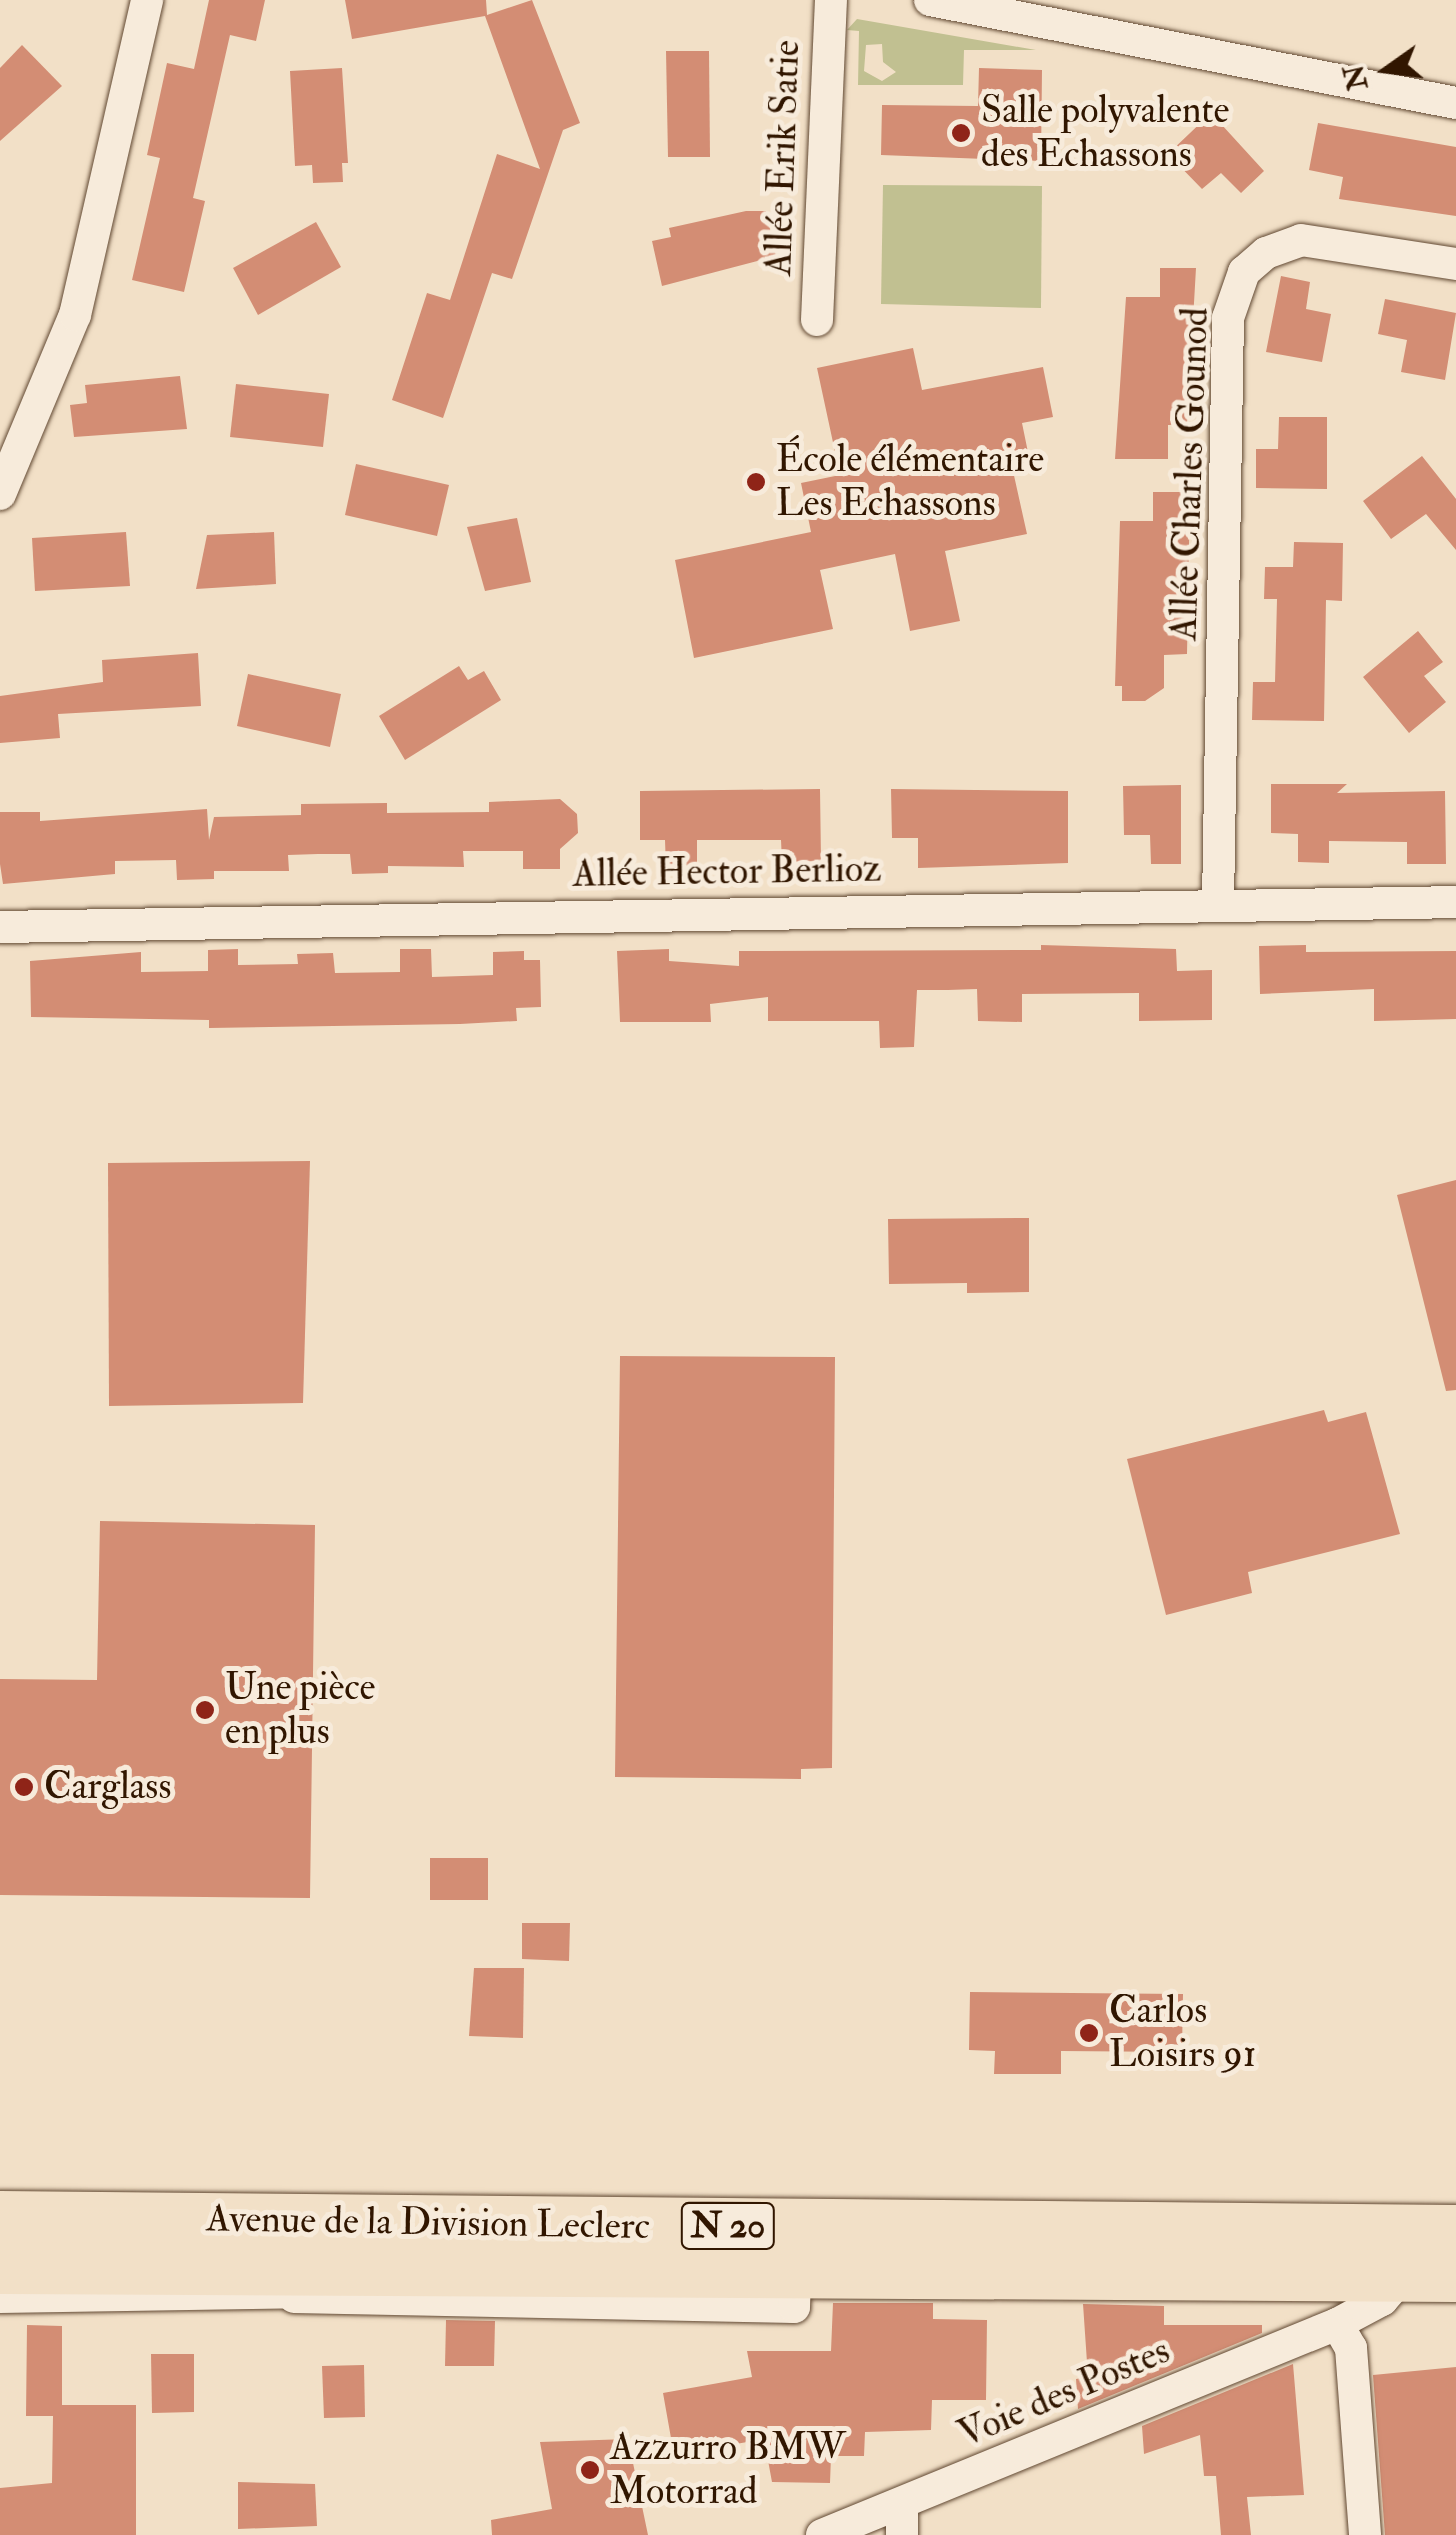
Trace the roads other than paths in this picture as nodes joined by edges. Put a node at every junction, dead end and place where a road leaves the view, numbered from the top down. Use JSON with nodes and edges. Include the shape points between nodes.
{"nodes":[{"id":1,"x":148,"y":0,"type":"edge"},
{"id":2,"x":831,"y":0,"type":"edge"},
{"id":3,"x":930,"y":0,"type":"edge"},
{"id":4,"x":1456,"y":102,"type":"edge"},
{"id":5,"x":1456,"y":264,"type":"edge"},
{"id":6,"x":816,"y":320,"type":"dead end"},
{"id":7,"x":0,"y":494,"type":"edge"},
{"id":8,"x":1218,"y":902,"type":"junction"},
{"id":9,"x":1456,"y":902,"type":"edge"},
{"id":10,"x":0,"y":927,"type":"edge"},
{"id":11,"x":0,"y":2217,"type":"edge"},
{"id":12,"x":1456,"y":2231,"type":"edge"},
{"id":13,"x":0,"y":2268,"type":"edge"},
{"id":14,"x":385,"y":2274,"type":"junction"},
{"id":15,"x":1404,"y":2275,"type":"junction"},
{"id":16,"x":796,"y":2276,"type":"junction"},
{"id":17,"x":1456,"y":2276,"type":"edge"},
{"id":18,"x":294,"y":2296,"type":"junction"},
{"id":19,"x":0,"y":2297,"type":"edge"},
{"id":20,"x":1338,"y":2324,"type":"junction"},
{"id":21,"x":902,"y":2520,"type":"edge"},
{"id":22,"x":822,"y":2535,"type":"edge"},
{"id":23,"x":1365,"y":2535,"type":"edge"}],
"edges":[{"from":1,"to":7,"type":"street","via":[[76,314]]},
{"from":2,"to":6,"type":"street","name":"Allée Erik Satie"},
{"from":3,"to":4,"type":"street"},
{"from":5,"to":8,"type":"street","name":"Allée Charles Gounod","via":[[1300,240],[1244,272],[1228,318]]},
{"from":8,"to":9,"type":"street","name":"Allée Hector Berlioz"},
{"from":8,"to":10,"type":"street","name":"Allée Hector Berlioz"},
{"from":11,"to":12,"type":"main road","name":"Avenue de la Division Leclerc","number":"N 20"},
{"from":13,"to":14,"type":"main road","name":"Avenue de la Division Leclerc","number":"N 20"},
{"from":14,"to":16,"type":"main road","name":"Avenue de la Division Leclerc","number":"N 20"},
{"from":14,"to":18,"type":"street"},
{"from":15,"to":16,"type":"main road","name":"Avenue de la Division Leclerc","number":"N 20"},
{"from":15,"to":17,"type":"main road","name":"Avenue de la Division Leclerc","number":"N 20"},
{"from":15,"to":20,"type":"street","name":"Voie des Postes","via":[[1382,2300]]},
{"from":16,"to":18,"type":"street","via":[[794,2307]]},
{"from":18,"to":19,"type":"street"},
{"from":20,"to":21,"type":"street","name":"Voie des Postes"},
{"from":20,"to":23,"type":"street","via":[[1351,2348]]},
{"from":21,"to":22,"type":"street","name":"Voie des Postes"}]}
